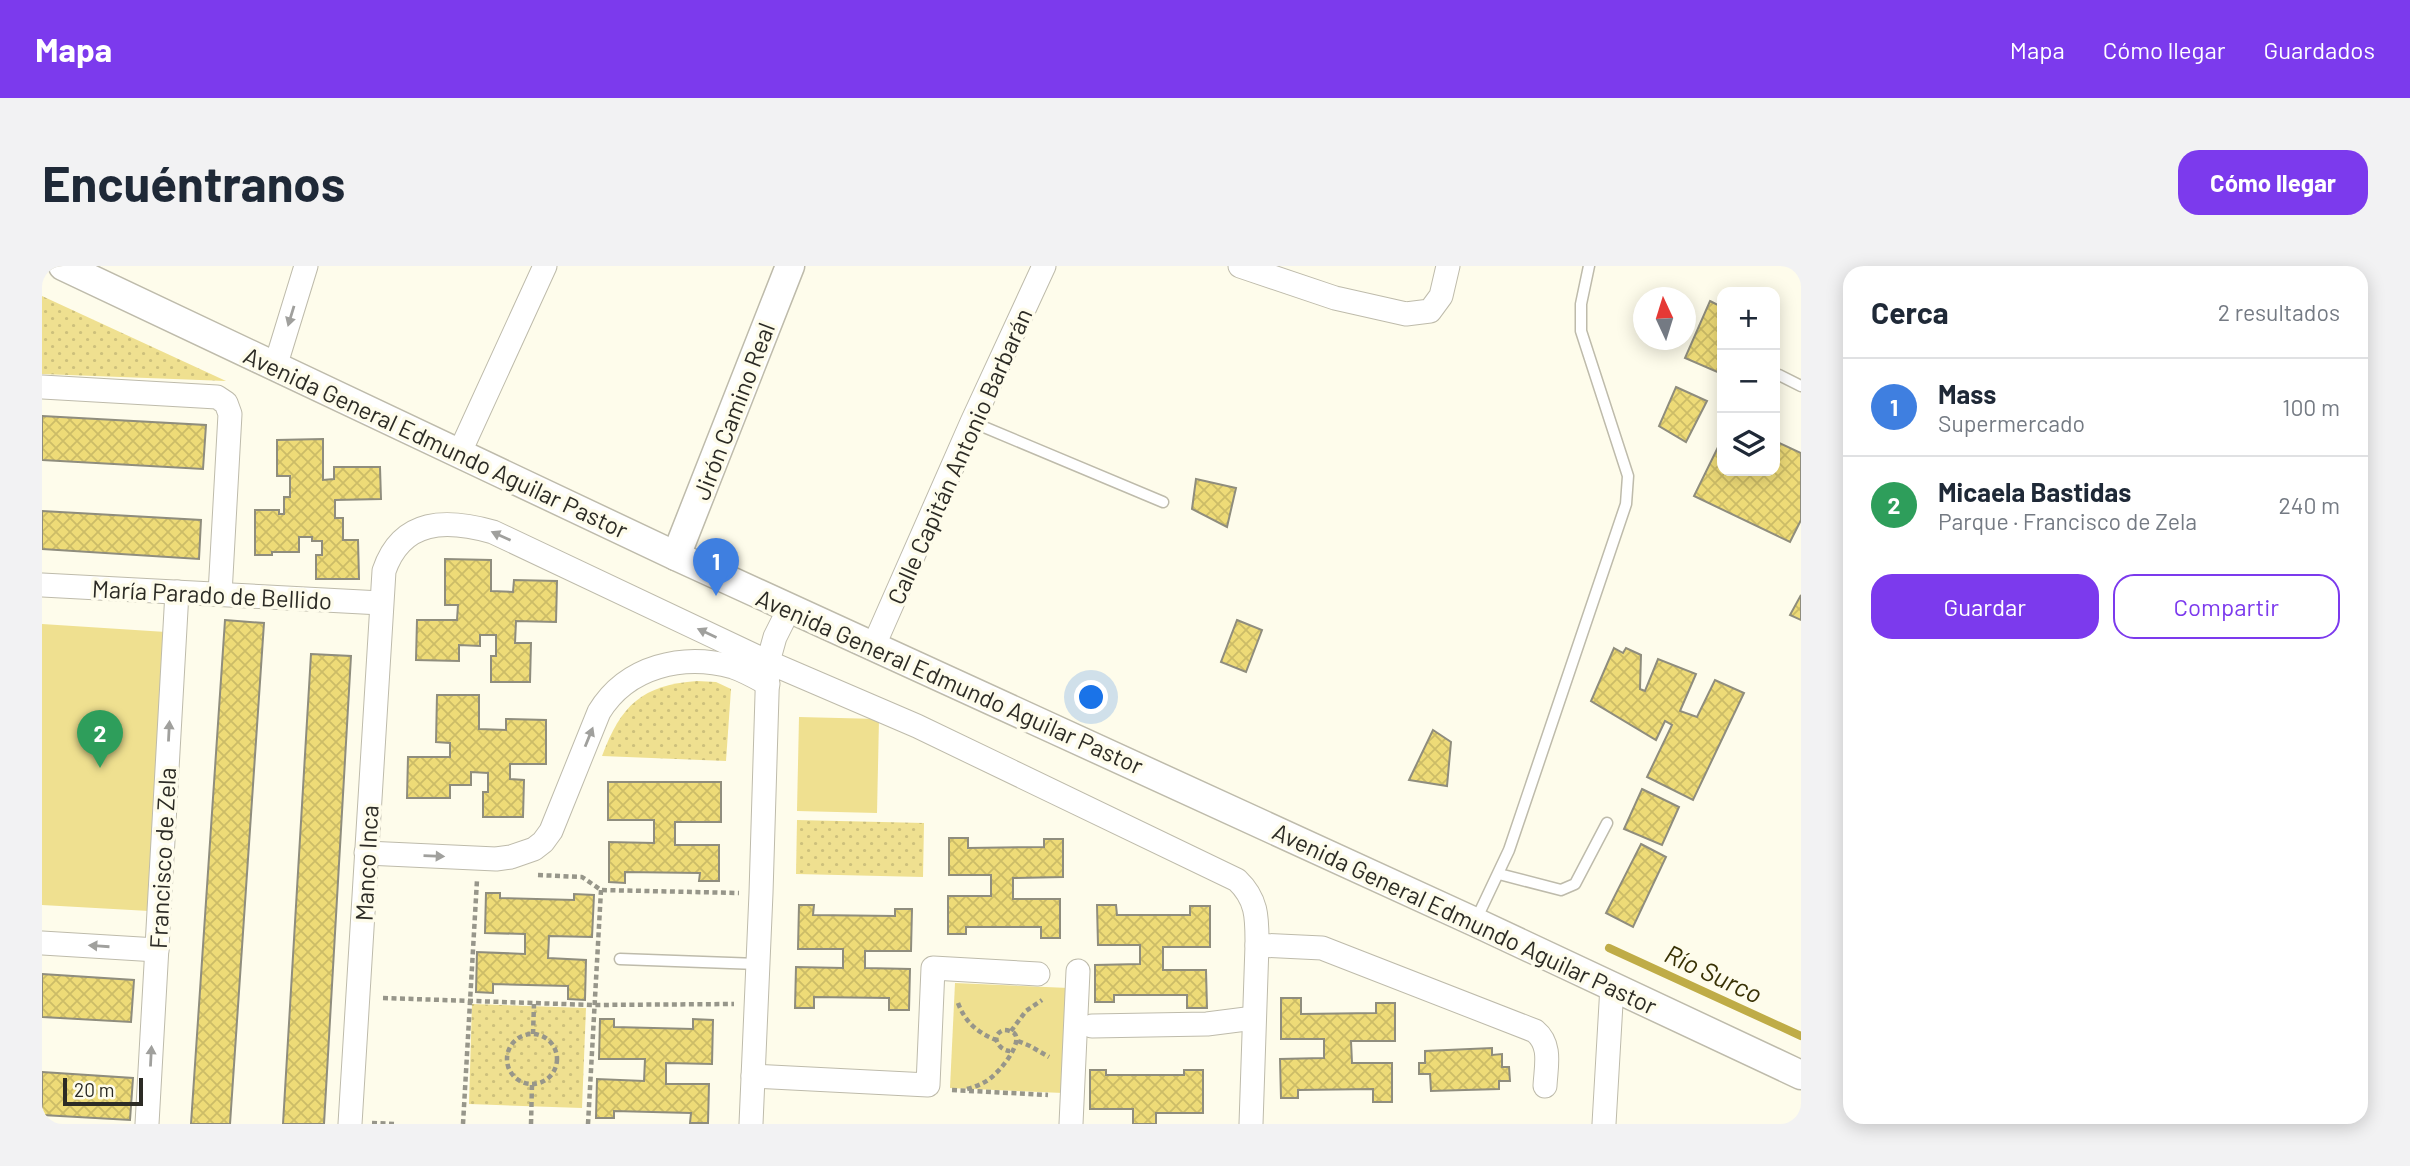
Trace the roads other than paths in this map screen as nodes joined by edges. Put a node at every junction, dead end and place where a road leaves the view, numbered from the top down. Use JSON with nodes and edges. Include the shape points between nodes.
{"nodes":[{"id":1,"x":63,"y":266,"type":"edge"},
{"id":2,"x":306,"y":266,"type":"edge"},
{"id":3,"x":545,"y":266,"type":"edge"},
{"id":4,"x":1044,"y":266,"type":"edge"},
{"id":5,"x":1448,"y":266,"type":"edge"},
{"id":6,"x":1588,"y":266,"type":"edge"},
{"id":7,"x":786,"y":268,"type":"edge"},
{"id":8,"x":1256,"y":268,"type":"edge"},
{"id":9,"x":275,"y":367,"type":"junction"},
{"id":10,"x":1780,"y":376,"type":"edge"},
{"id":11,"x":1801,"y":386,"type":"edge"},
{"id":12,"x":42,"y":387,"type":"edge"},
{"id":13,"x":972,"y":422,"type":"junction"},
{"id":14,"x":459,"y":454,"type":"junction"},
{"id":15,"x":1163,"y":502,"type":"dead end"},
{"id":16,"x":676,"y":556,"type":"junction"},
{"id":17,"x":42,"y":585,"type":"edge"},
{"id":18,"x":177,"y":592,"type":"junction"},
{"id":19,"x":220,"y":594,"type":"junction"},
{"id":20,"x":381,"y":603,"type":"junction"},
{"id":21,"x":789,"y":608,"type":"junction"},
{"id":22,"x":874,"y":645,"type":"junction"},
{"id":23,"x":768,"y":673,"type":"junction"},
{"id":24,"x":1607,"y":823,"type":"dead end"},
{"id":25,"x":366,"y":853,"type":"junction"},
{"id":26,"x":1499,"y":874,"type":"junction"},
{"id":27,"x":1475,"y":922,"type":"junction"},
{"id":28,"x":42,"y":943,"type":"edge"},
{"id":29,"x":1257,"y":945,"type":"junction"},
{"id":30,"x":157,"y":950,"type":"junction"},
{"id":31,"x":620,"y":959,"type":"dead end"},
{"id":32,"x":758,"y":964,"type":"junction"},
{"id":33,"x":1038,"y":974,"type":"dead end"},
{"id":34,"x":1078,"y":980,"type":"road end"},
{"id":35,"x":1612,"y":986,"type":"junction"},
{"id":36,"x":1254,"y":1018,"type":"junction"},
{"id":37,"x":1092,"y":1026,"type":"dead end"},
{"id":38,"x":1801,"y":1075,"type":"edge"},
{"id":39,"x":753,"y":1076,"type":"junction"},
{"id":40,"x":1545,"y":1086,"type":"dead end"},
{"id":41,"x":147,"y":1124,"type":"edge"},
{"id":42,"x":350,"y":1124,"type":"edge"},
{"id":43,"x":751,"y":1124,"type":"edge"},
{"id":44,"x":1071,"y":1124,"type":"edge"},
{"id":45,"x":1251,"y":1124,"type":"edge"},
{"id":46,"x":1604,"y":1124,"type":"edge"}],
"edges":[{"from":1,"to":9,"type":"street","name":"Avenida General Edmundo Aguilar Pastor"},
{"from":2,"to":9,"type":"street","one_way":true},
{"from":3,"to":14,"type":"street"},
{"from":4,"to":13,"type":"street","name":"Calle Capitán Antonio Barbarán"},
{"from":5,"to":8,"type":"street","via":[[1441,296],[1430,312],[1406,314],[1335,298]]},
{"from":6,"to":26,"type":"lane","via":[[1581,331],[1628,476],[1626,504]]},
{"from":7,"to":16,"type":"street","name":"Jirón Camino Real"},
{"from":9,"to":14,"type":"street","name":"Avenida General Edmundo Aguilar Pastor"},
{"from":10,"to":11,"type":"lane"},
{"from":12,"to":19,"type":"street","via":[[217,397],[226,403],[230,414]]},
{"from":13,"to":15,"type":"lane"},
{"from":13,"to":22,"type":"street","name":"Calle Capitán Antonio Barbarán"},
{"from":14,"to":16,"type":"street","name":"Avenida General Edmundo Aguilar Pastor"},
{"from":16,"to":21,"type":"street","name":"Avenida General Edmundo Aguilar Pastor"},
{"from":17,"to":18,"type":"street","name":"María Parado de Bellido"},
{"from":18,"to":19,"type":"street","name":"María Parado de Bellido"},
{"from":30,"to":18,"type":"street","name":"Francisco de Zela","one_way":true},
{"from":19,"to":20,"type":"street","name":"María Parado de Bellido"},
{"from":23,"to":20,"type":"street","name":"Manco Inca","one_way":true,"via":[[493,532],[476,528],[436,525],[407,535],[388,558]]},
{"from":20,"to":25,"type":"street","name":"Manco Inca"},
{"from":21,"to":22,"type":"street","name":"Avenida General Edmundo Aguilar Pastor"},
{"from":21,"to":23,"type":"street","via":[[775,638]]},
{"from":22,"to":27,"type":"street","name":"Avenida General Edmundo Aguilar Pastor"},
{"from":25,"to":23,"type":"street","one_way":true,"via":[[478,858],[511,857],[534,849],[551,831],[607,698],[636,675],[668,664],[704,662]]},
{"from":23,"to":29,"type":"street","via":[[917,726],[1237,880],[1257,913]]},
{"from":23,"to":32,"type":"street"},
{"from":24,"to":26,"type":"lane","via":[[1575,884],[1561,890]]},
{"from":25,"to":42,"type":"street","name":"Manco Inca"},
{"from":26,"to":27,"type":"lane"},
{"from":27,"to":35,"type":"street","name":"Avenida General Edmundo Aguilar Pastor"},
{"from":30,"to":28,"type":"street","one_way":true},
{"from":29,"to":36,"type":"street"},
{"from":29,"to":40,"type":"street","via":[[1322,947],[1535,1031],[1547,1051]]},
{"from":41,"to":30,"type":"street","name":"Francisco de Zela","one_way":true},
{"from":31,"to":32,"type":"lane"},
{"from":32,"to":39,"type":"street"},
{"from":33,"to":39,"type":"street","via":[[933,968],[928,1085]]},
{"from":34,"to":44,"type":"street"},
{"from":35,"to":38,"type":"street","name":"Avenida General Edmundo Aguilar Pastor"},
{"from":35,"to":46,"type":"street"},
{"from":36,"to":37,"type":"street","via":[[1207,1024]]},
{"from":36,"to":45,"type":"street"},
{"from":39,"to":43,"type":"street"}]}
